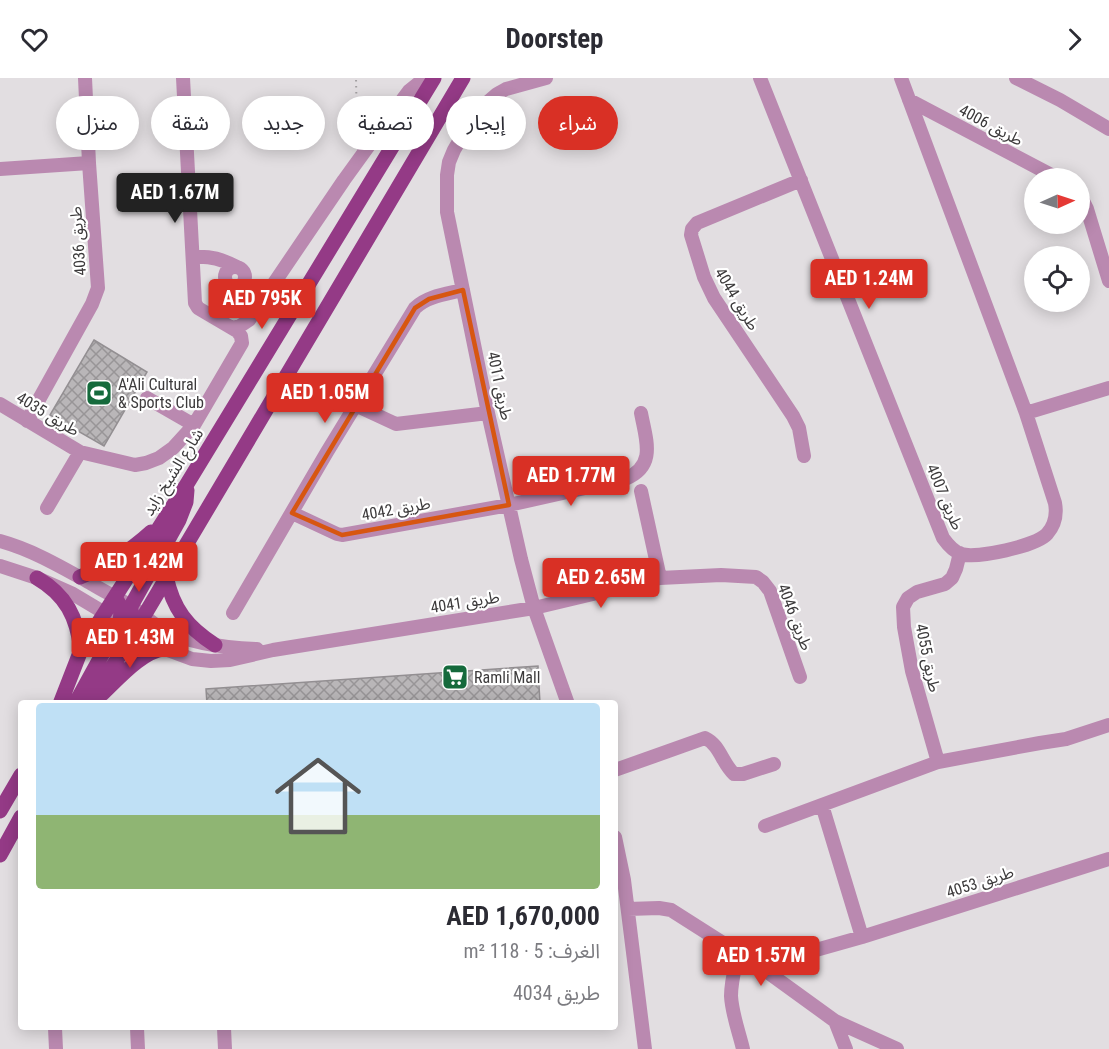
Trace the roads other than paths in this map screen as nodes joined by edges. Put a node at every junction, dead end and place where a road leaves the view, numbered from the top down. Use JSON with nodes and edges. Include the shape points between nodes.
{"nodes":[{"id":1,"x":85,"y":78,"type":"edge"},
{"id":2,"x":183,"y":78,"type":"edge"},
{"id":3,"x":425,"y":78,"type":"edge"},
{"id":4,"x":434,"y":78,"type":"edge"},
{"id":5,"x":463,"y":78,"type":"edge"},
{"id":6,"x":546,"y":78,"type":"edge"},
{"id":7,"x":760,"y":78,"type":"edge"},
{"id":8,"x":901,"y":78,"type":"edge"},
{"id":9,"x":1016,"y":78,"type":"edge"},
{"id":10,"x":909,"y":100,"type":"junction"},
{"id":11,"x":1109,"y":129,"type":"edge"},
{"id":12,"x":89,"y":163,"type":"junction"},
{"id":13,"x":1038,"y":168,"type":"edge"},
{"id":14,"x":0,"y":169,"type":"edge"},
{"id":15,"x":801,"y":180,"type":"junction"},
{"id":16,"x":1090,"y":219,"type":"edge"},
{"id":17,"x":193,"y":257,"type":"junction"},
{"id":18,"x":237,"y":267,"type":"dead end"},
{"id":19,"x":1109,"y":281,"type":"edge"},
{"id":20,"x":463,"y":290,"type":"junction"},
{"id":21,"x":232,"y":328,"type":"junction"},
{"id":22,"x":1109,"y":388,"type":"edge"},
{"id":23,"x":147,"y":398,"type":"dead end"},
{"id":24,"x":0,"y":404,"type":"edge"},
{"id":25,"x":355,"y":405,"type":"junction"},
{"id":26,"x":488,"y":413,"type":"junction"},
{"id":27,"x":640,"y":413,"type":"dead end"},
{"id":28,"x":1026,"y":413,"type":"junction"},
{"id":29,"x":27,"y":421,"type":"junction"},
{"id":30,"x":194,"y":425,"type":"junction"},
{"id":31,"x":80,"y":452,"type":"junction"},
{"id":32,"x":804,"y":456,"type":"dead end"},
{"id":33,"x":187,"y":484,"type":"junction"},
{"id":34,"x":641,"y":491,"type":"dead end"},
{"id":35,"x":509,"y":505,"type":"junction"},
{"id":36,"x":47,"y":508,"type":"dead end"},
{"id":37,"x":292,"y":513,"type":"junction"},
{"id":38,"x":164,"y":520,"type":"junction"},
{"id":39,"x":0,"y":541,"type":"edge"},
{"id":40,"x":960,"y":553,"type":"junction"},
{"id":41,"x":0,"y":566,"type":"edge"},
{"id":42,"x":166,"y":576,"type":"junction"},
{"id":43,"x":80,"y":577,"type":"junction"},
{"id":44,"x":37,"y":578,"type":"junction"},
{"id":45,"x":660,"y":578,"type":"junction"},
{"id":46,"x":115,"y":597,"type":"junction"},
{"id":47,"x":131,"y":606,"type":"junction"},
{"id":48,"x":534,"y":608,"type":"junction"},
{"id":49,"x":105,"y":613,"type":"junction"},
{"id":50,"x":233,"y":613,"type":"dead end"},
{"id":51,"x":143,"y":617,"type":"junction"},
{"id":52,"x":120,"y":622,"type":"junction"},
{"id":53,"x":135,"y":631,"type":"junction"},
{"id":54,"x":215,"y":645,"type":"junction"},
{"id":55,"x":81,"y":650,"type":"junction"},
{"id":56,"x":165,"y":650,"type":"junction"},
{"id":57,"x":273,"y":650,"type":"junction"},
{"id":58,"x":800,"y":677,"type":"dead end"},
{"id":59,"x":62,"y":700,"type":"edge"},
{"id":60,"x":77,"y":700,"type":"edge"},
{"id":61,"x":92,"y":700,"type":"edge"},
{"id":62,"x":95,"y":700,"type":"edge"},
{"id":63,"x":567,"y":700,"type":"edge"},
{"id":64,"x":1109,"y":725,"type":"edge"},
{"id":65,"x":938,"y":762,"type":"junction"},
{"id":66,"x":774,"y":764,"type":"dead end"},
{"id":67,"x":618,"y":769,"type":"edge"},
{"id":68,"x":18,"y":780,"type":"edge"},
{"id":69,"x":822,"y":805,"type":"junction"},
{"id":70,"x":0,"y":811,"type":"edge"},
{"id":71,"x":18,"y":823,"type":"edge"},
{"id":72,"x":765,"y":826,"type":"dead end"},
{"id":73,"x":618,"y":854,"type":"edge"},
{"id":74,"x":0,"y":855,"type":"edge"},
{"id":75,"x":1109,"y":859,"type":"edge"},
{"id":76,"x":628,"y":909,"type":"junction"},
{"id":77,"x":862,"y":937,"type":"junction"},
{"id":78,"x":738,"y":953,"type":"junction"},
{"id":79,"x":759,"y":966,"type":"junction"},
{"id":80,"x":835,"y":1021,"type":"junction"},
{"id":81,"x":55,"y":1030,"type":"edge"},
{"id":82,"x":137,"y":1030,"type":"edge"},
{"id":83,"x":224,"y":1030,"type":"edge"},
{"id":84,"x":56,"y":1049,"type":"edge"},
{"id":85,"x":138,"y":1049,"type":"edge"},
{"id":86,"x":225,"y":1049,"type":"edge"},
{"id":87,"x":634,"y":1049,"type":"edge"},
{"id":88,"x":645,"y":1049,"type":"edge"},
{"id":89,"x":743,"y":1049,"type":"edge"},
{"id":90,"x":846,"y":1049,"type":"edge"},
{"id":91,"x":897,"y":1049,"type":"edge"}],
"edges":[{"from":1,"to":12,"type":"street","name":"طريق 4036"},
{"from":2,"to":17,"type":"street"},
{"from":3,"to":21,"type":"street","via":[[391,115],[249,320]]},
{"from":4,"to":33,"type":"main road","name":"شارع الشيخ زايد"},
{"from":5,"to":42,"type":"main road"},
{"from":6,"to":20,"type":"street","name":"طريق 4011","via":[[506,89],[489,99],[461,137],[449,162],[447,212]]},
{"from":7,"to":15,"type":"street","name":"طريق 4007"},
{"from":8,"to":10,"type":"street","name":"طريق 4007"},
{"from":9,"to":11,"type":"street"},
{"from":10,"to":13,"type":"street","name":"طريق 4006"},
{"from":10,"to":28,"type":"street","name":"طريق 4007"},
{"from":12,"to":14,"type":"street"},
{"from":12,"to":29,"type":"street","name":"طريق 4036","via":[[96,295]]},
{"from":15,"to":32,"type":"street","name":"طريق 4044","via":[[697,224],[691,235],[714,298],[793,416]]},
{"from":15,"to":40,"type":"street","name":"طريق 4007","via":[[939,530],[947,545]]},
{"from":16,"to":19,"type":"street"},
{"from":17,"to":18,"type":"street","via":[[216,258]]},
{"from":17,"to":21,"type":"street","via":[[195,303]]},
{"from":20,"to":25,"type":"street","via":[[429,299],[415,308]]},
{"from":20,"to":26,"type":"street","name":"طريق 4011"},
{"from":21,"to":30,"type":"street","name":"طريق 4035","via":[[239,333],[242,343]]},
{"from":22,"to":28,"type":"street"},
{"from":23,"to":30,"type":"street"},
{"from":24,"to":29,"type":"street","name":"طريق 4035"},
{"from":25,"to":26,"type":"street","via":[[396,424]]},
{"from":25,"to":37,"type":"street"},
{"from":26,"to":35,"type":"street","name":"طريق 4011"},
{"from":27,"to":35,"type":"street","name":"طريق 4042","via":[[647,458],[639,471],[625,479]]},
{"from":28,"to":40,"type":"street","name":"طريق 4007","via":[[1055,503],[1051,528],[1040,540],[1023,546],[975,555]]},
{"from":29,"to":31,"type":"street","name":"طريق 4035"},
{"from":30,"to":31,"type":"street","name":"طريق 4035","via":[[172,448],[146,463],[135,465]]},
{"from":31,"to":36,"type":"street","name":"طريق 4035"},
{"from":33,"to":38,"type":"main road","name":"شارع الشيخ زايد"},
{"from":33,"to":47,"type":"main road","via":[[179,520]]},
{"from":34,"to":45,"type":"street"},
{"from":35,"to":37,"type":"street","name":"طريق 4042","via":[[342,535]]},
{"from":35,"to":48,"type":"street","name":"طريق 4011"},
{"from":37,"to":50,"type":"street"},
{"from":38,"to":43,"type":"main road","via":[[128,552]]},
{"from":38,"to":46,"type":"main road","name":"شارع الشيخ زايد"},
{"from":39,"to":43,"type":"street","name":"طريق 4041"},
{"from":40,"to":65,"type":"street","name":"طريق 4055","via":[[952,578],[917,592],[903,607],[912,671]]},
{"from":41,"to":44,"type":"street","name":"طريق 4041"},
{"from":42,"to":51,"type":"main road"},
{"from":42,"to":54,"type":"main road","via":[[181,614]]},
{"from":43,"to":46,"type":"street","name":"طريق 4041"},
{"from":44,"to":49,"type":"street","name":"طريق 4041"},
{"from":44,"to":55,"type":"main road","via":[[65,602],[74,617]]},
{"from":45,"to":48,"type":"street","name":"طريق 4041"},
{"from":45,"to":58,"type":"street","name":"طريق 4046","via":[[756,577],[770,591]]},
{"from":46,"to":47,"type":"street","name":"طريق 4041"},
{"from":46,"to":49,"type":"main road","name":"شارع الشيخ زايد"},
{"from":46,"to":52,"type":"main road","via":[[120,606]]},
{"from":47,"to":51,"type":"street","name":"طريق 4041"},
{"from":47,"to":53,"type":"main road"},
{"from":48,"to":57,"type":"street","name":"طريق 4041"},
{"from":48,"to":63,"type":"street","name":"طريق 4011"},
{"from":49,"to":52,"type":"street","name":"طريق 4041"},
{"from":49,"to":55,"type":"main road","name":"شارع الشيخ زايد"},
{"from":51,"to":53,"type":"main road"},
{"from":51,"to":54,"type":"street","name":"طريق 4041","via":[[164,630]]},
{"from":52,"to":53,"type":"street","name":"طريق 4041"},
{"from":52,"to":60,"type":"main road"},
{"from":53,"to":56,"type":"street","name":"طريق 4041"},
{"from":53,"to":61,"type":"main road"},
{"from":54,"to":57,"type":"street","name":"طريق 4041"},
{"from":55,"to":59,"type":"main road","name":"شارع الشيخ زايد"},
{"from":56,"to":57,"type":"street","name":"طريق 4041","via":[[211,661]]},
{"from":56,"to":62,"type":"main road","via":[[145,656]]},
{"from":64,"to":65,"type":"street","via":[[1066,739]]},
{"from":65,"to":69,"type":"street"},
{"from":66,"to":67,"type":"street","via":[[734,774],[718,748],[705,738]]},
{"from":68,"to":70,"type":"main road"},
{"from":69,"to":72,"type":"street"},
{"from":69,"to":77,"type":"street"},
{"from":71,"to":74,"type":"main road"},
{"from":73,"to":76,"type":"street"},
{"from":75,"to":77,"type":"street","name":"طريق 4053"},
{"from":76,"to":78,"type":"street","via":[[671,910]]},
{"from":76,"to":88,"type":"street"},
{"from":77,"to":79,"type":"street","name":"طريق 4053"},
{"from":78,"to":79,"type":"street"},
{"from":78,"to":89,"type":"street","via":[[731,996]]},
{"from":79,"to":80,"type":"street"},
{"from":80,"to":90,"type":"street"},
{"from":80,"to":91,"type":"street"},
{"from":81,"to":84,"type":"street"},
{"from":82,"to":85,"type":"street"},
{"from":83,"to":86,"type":"street"},
{"from":87,"to":88,"type":"street"}]}
